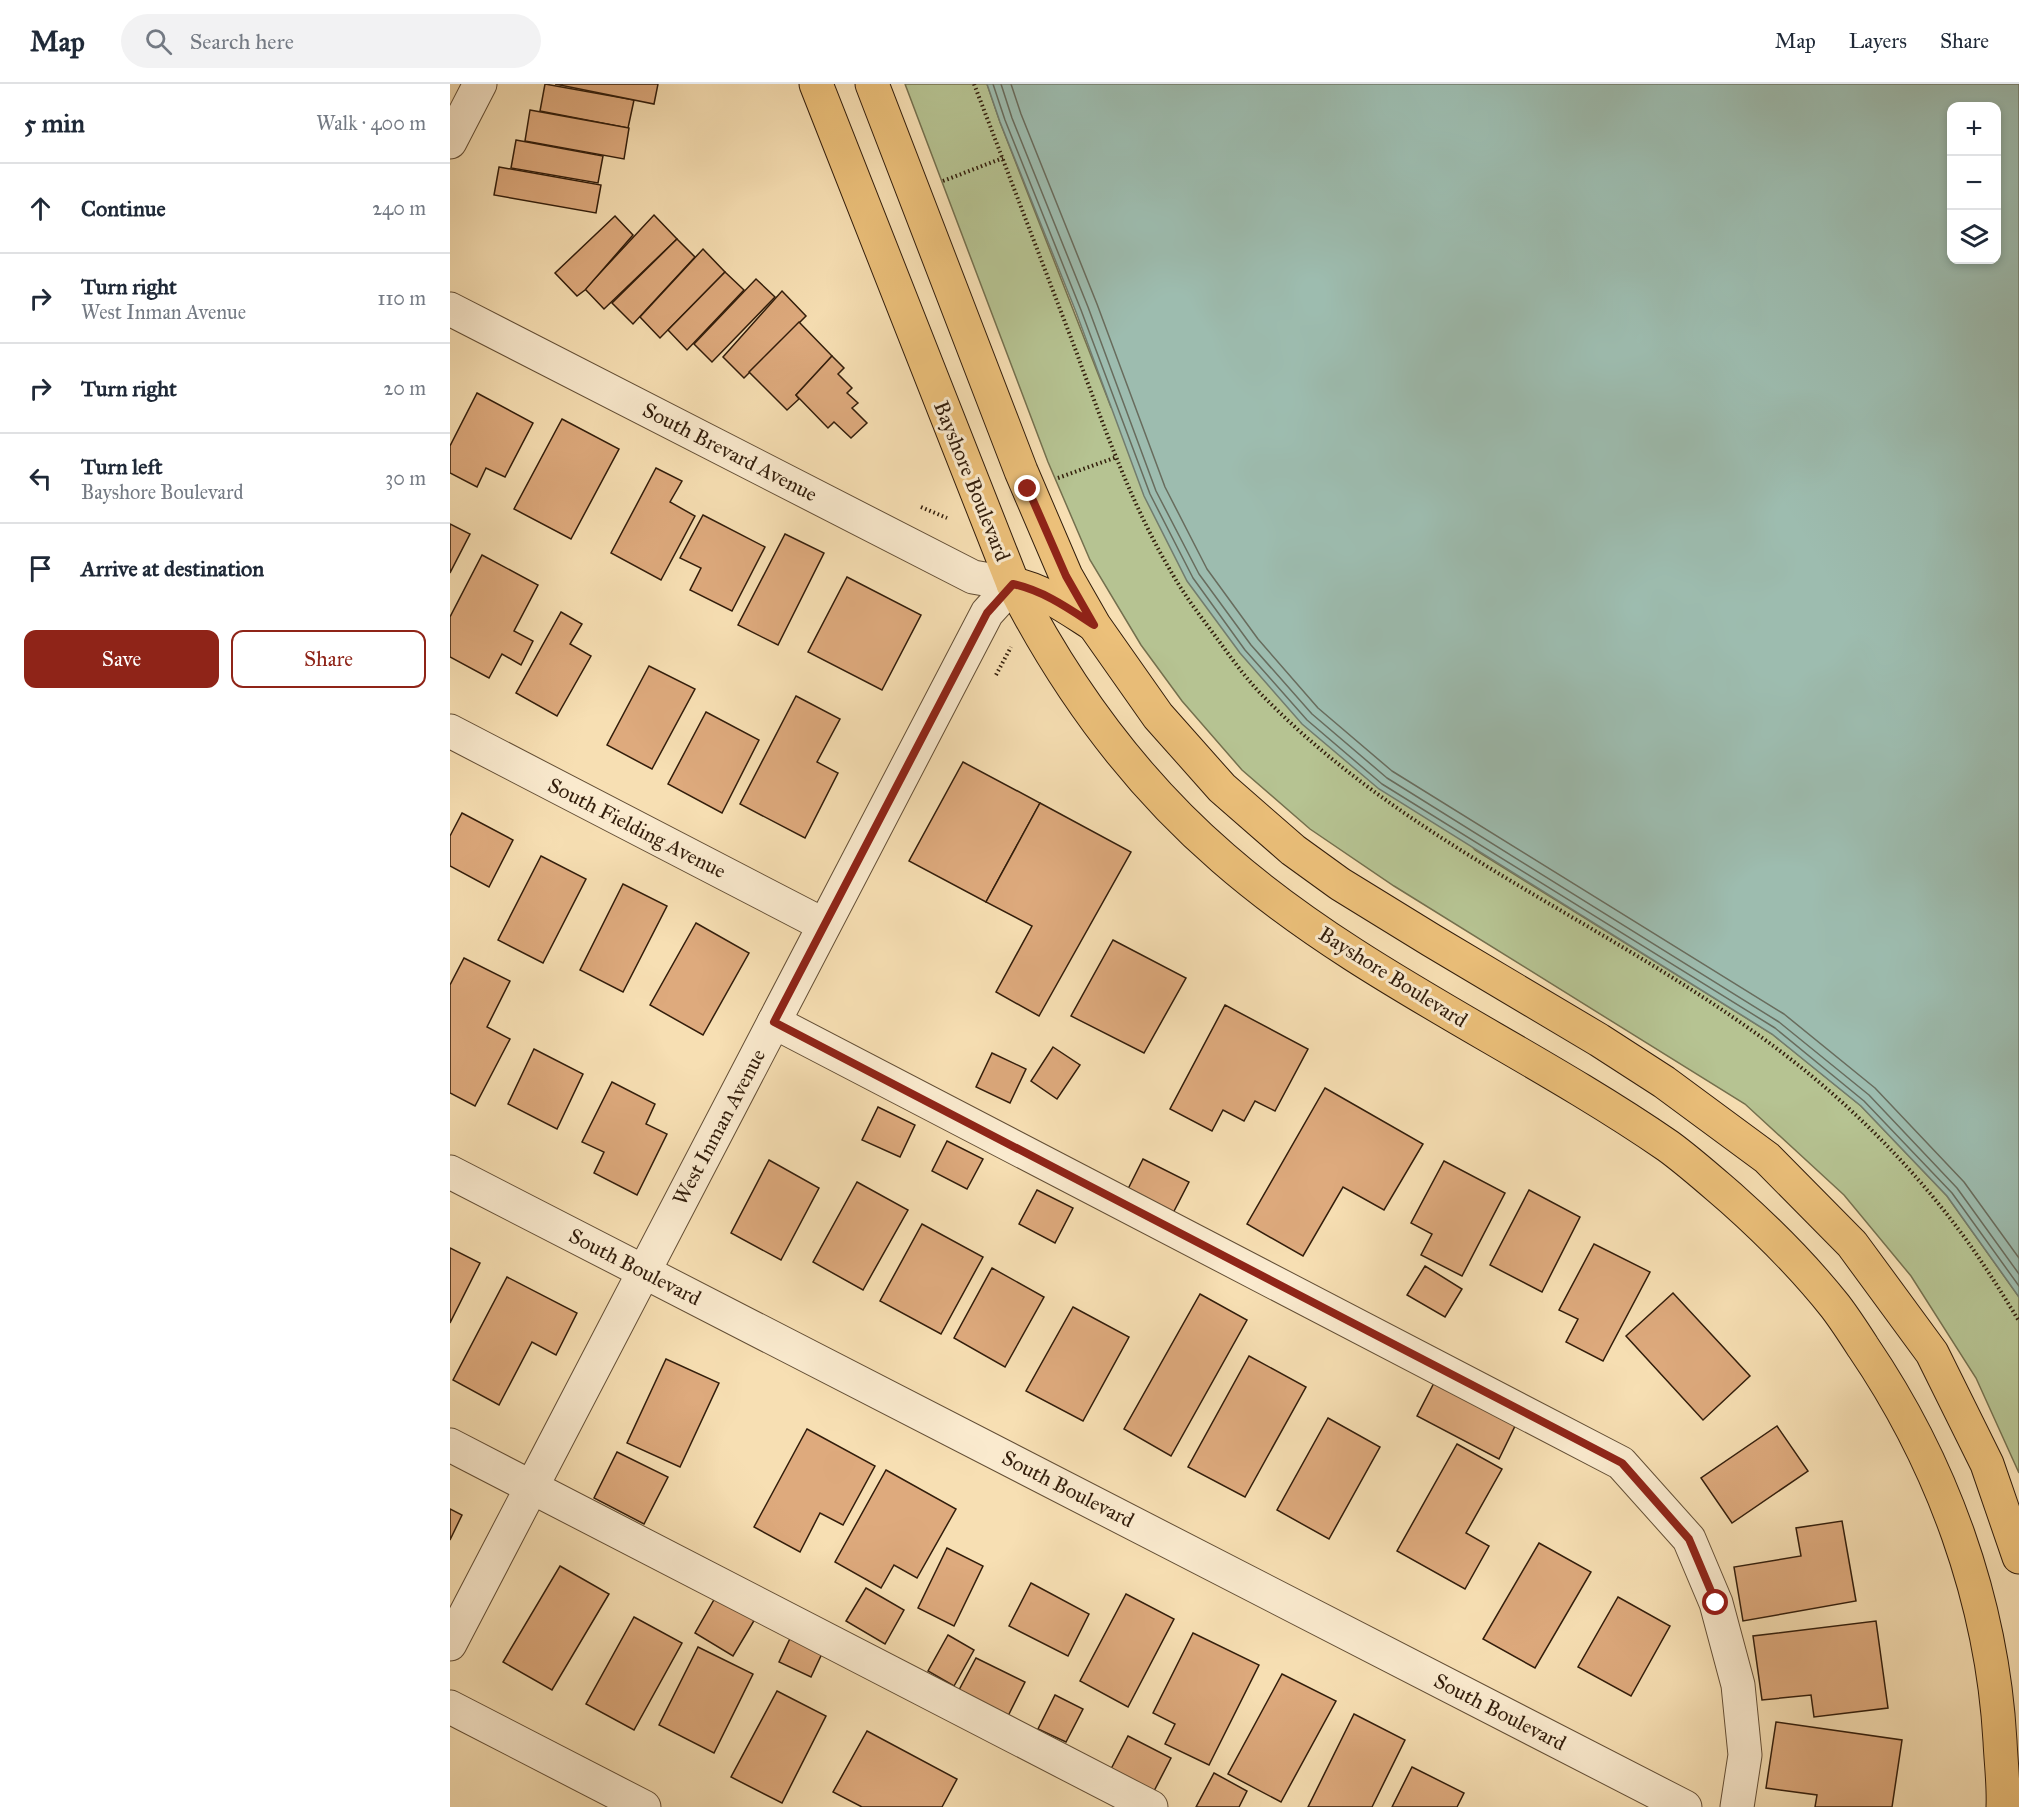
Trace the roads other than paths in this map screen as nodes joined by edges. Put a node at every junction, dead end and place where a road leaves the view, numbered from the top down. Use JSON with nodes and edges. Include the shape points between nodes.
{"nodes":[{"id":1,"x":480,"y":84,"type":"edge"},
{"id":2,"x":816,"y":84,"type":"edge"},
{"id":3,"x":872,"y":84,"type":"edge"},
{"id":4,"x":450,"y":142,"type":"edge"},
{"id":5,"x":450,"y":309,"type":"edge"},
{"id":6,"x":1013,"y":584,"type":"junction"},
{"id":7,"x":1094,"y":625,"type":"junction"},
{"id":8,"x":450,"y":731,"type":"edge"},
{"id":9,"x":824,"y":925,"type":"junction"},
{"id":10,"x":774,"y":1022,"type":"junction"},
{"id":11,"x":450,"y":1172,"type":"edge"},
{"id":12,"x":644,"y":1271,"type":"junction"},
{"id":13,"x":450,"y":1445,"type":"edge"},
{"id":14,"x":531,"y":1488,"type":"junction"},
{"id":15,"x":2019,"y":1557,"type":"edge"},
{"id":16,"x":450,"y":1644,"type":"edge"},
{"id":17,"x":450,"y":1707,"type":"edge"},
{"id":18,"x":644,"y":1807,"type":"edge"},
{"id":19,"x":1152,"y":1807,"type":"edge"},
{"id":20,"x":1685,"y":1807,"type":"edge"},
{"id":21,"x":1737,"y":1807,"type":"edge"},
{"id":22,"x":2003,"y":1807,"type":"edge"}],
"edges":[{"from":1,"to":4,"type":"street"},
{"from":2,"to":6,"type":"main road","name":"Bayshore Boulevard"},
{"from":3,"to":7,"type":"main road","via":[[1021,471],[1066,576]]},
{"from":5,"to":6,"type":"street","name":"South Brevard Avenue","via":[[973,577]]},
{"from":6,"to":7,"type":"main road","via":[[1050,597]]},
{"from":6,"to":9,"type":"street","name":"West Inman Avenue","via":[[987,613]]},
{"from":6,"to":22,"type":"main road","name":"Bayshore Boulevard","via":[[1059,666],[1103,730],[1148,784],[1223,858],[1340,945],[1672,1149],[1760,1224],[1836,1307],[1877,1368],[1932,1467],[1972,1575],[1998,1699]]},
{"from":7,"to":15,"type":"main road","via":[[1158,716],[1199,763],[1293,850],[1340,884],[1664,1082],[1767,1158],[1852,1244],[1932,1353],[1987,1464]]},
{"from":8,"to":9,"type":"street","name":"South Fielding Avenue"},
{"from":9,"to":10,"type":"street","name":"West Inman Avenue"},
{"from":10,"to":12,"type":"street","name":"West Inman Avenue"},
{"from":10,"to":21,"type":"street","via":[[1622,1463],[1689,1539],[1716,1603],[1738,1684],[1745,1755]]},
{"from":11,"to":12,"type":"street","name":"South Boulevard"},
{"from":12,"to":14,"type":"street","name":"West Inman Avenue"},
{"from":12,"to":20,"type":"street","name":"South Boulevard"},
{"from":13,"to":14,"type":"street"},
{"from":14,"to":16,"type":"street","name":"West Inman Avenue"},
{"from":14,"to":19,"type":"street"},
{"from":17,"to":18,"type":"street"}]}
